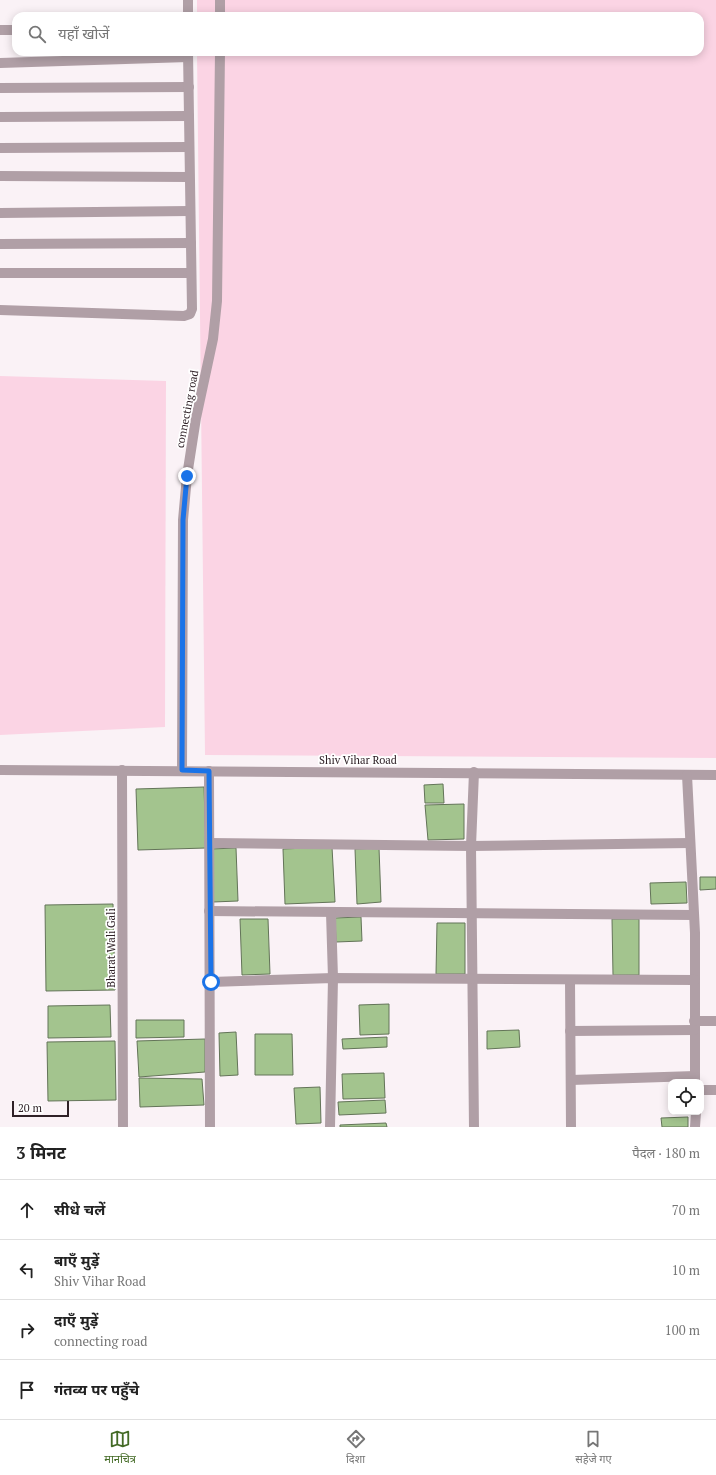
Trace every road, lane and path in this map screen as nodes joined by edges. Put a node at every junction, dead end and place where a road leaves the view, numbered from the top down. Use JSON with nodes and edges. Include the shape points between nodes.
{"nodes":[{"id":1,"x":188,"y":0,"type":"edge"},
{"id":2,"x":220,"y":0,"type":"edge"},
{"id":3,"x":188,"y":12,"type":"edge"},
{"id":4,"x":220,"y":12,"type":"edge"},
{"id":5,"x":0,"y":30,"type":"edge"},
{"id":6,"x":12,"y":30,"type":"edge"},
{"id":7,"x":146,"y":56,"type":"edge"},
{"id":8,"x":188,"y":56,"type":"edge"},
{"id":9,"x":220,"y":56,"type":"edge"},
{"id":10,"x":0,"y":63,"type":"edge"},
{"id":11,"x":189,"y":87,"type":"junction"},
{"id":12,"x":0,"y":88,"type":"edge"},
{"id":13,"x":189,"y":116,"type":"junction"},
{"id":14,"x":0,"y":117,"type":"edge"},
{"id":15,"x":189,"y":147,"type":"junction"},
{"id":16,"x":0,"y":148,"type":"edge"},
{"id":17,"x":0,"y":176,"type":"edge"},
{"id":18,"x":189,"y":177,"type":"junction"},
{"id":19,"x":190,"y":211,"type":"junction"},
{"id":20,"x":0,"y":213,"type":"edge"},
{"id":21,"x":191,"y":243,"type":"junction"},
{"id":22,"x":0,"y":244,"type":"edge"},
{"id":23,"x":0,"y":273,"type":"edge"},
{"id":24,"x":191,"y":273,"type":"junction"},
{"id":25,"x":0,"y":310,"type":"edge"},
{"id":26,"x":0,"y":770,"type":"edge"},
{"id":27,"x":122,"y":770,"type":"junction"},
{"id":28,"x":182,"y":770,"type":"junction"},
{"id":29,"x":209,"y":771,"type":"junction"},
{"id":30,"x":474,"y":772,"type":"junction"},
{"id":31,"x":687,"y":774,"type":"junction"},
{"id":32,"x":716,"y":775,"type":"edge"},
{"id":33,"x":209,"y":843,"type":"junction"},
{"id":34,"x":690,"y":843,"type":"junction"},
{"id":35,"x":471,"y":846,"type":"junction"},
{"id":36,"x":209,"y":911,"type":"junction"},
{"id":37,"x":331,"y":913,"type":"junction"},
{"id":38,"x":472,"y":913,"type":"junction"},
{"id":39,"x":694,"y":915,"type":"junction"},
{"id":40,"x":332,"y":978,"type":"junction"},
{"id":41,"x":474,"y":979,"type":"junction"},
{"id":42,"x":570,"y":980,"type":"junction"},
{"id":43,"x":694,"y":980,"type":"junction"},
{"id":44,"x":211,"y":982,"type":"junction"},
{"id":45,"x":716,"y":1020,"type":"edge"},
{"id":46,"x":694,"y":1026,"type":"junction"},
{"id":47,"x":570,"y":1031,"type":"junction"},
{"id":48,"x":668,"y":1079,"type":"edge"},
{"id":49,"x":695,"y":1079,"type":"edge"},
{"id":50,"x":570,"y":1080,"type":"junction"},
{"id":51,"x":704,"y":1090,"type":"edge"},
{"id":52,"x":716,"y":1090,"type":"edge"},
{"id":53,"x":696,"y":1115,"type":"edge"},
{"id":54,"x":123,"y":1127,"type":"edge"},
{"id":55,"x":210,"y":1127,"type":"edge"},
{"id":56,"x":330,"y":1127,"type":"edge"},
{"id":57,"x":474,"y":1127,"type":"edge"},
{"id":58,"x":571,"y":1127,"type":"edge"},
{"id":59,"x":695,"y":1127,"type":"edge"}],
"edges":[{"from":1,"to":3,"type":"street"},
{"from":2,"to":4,"type":"street"},
{"from":5,"to":6,"type":"street"},
{"from":7,"to":10,"type":"street"},
{"from":8,"to":11,"type":"street"},
{"from":9,"to":28,"type":"street","name":"connecting road","via":[[217,301],[213,339],[196,418],[183,520]]},
{"from":11,"to":12,"type":"street"},
{"from":11,"to":13,"type":"street"},
{"from":13,"to":14,"type":"street"},
{"from":13,"to":15,"type":"street"},
{"from":15,"to":16,"type":"street"},
{"from":15,"to":18,"type":"street"},
{"from":17,"to":18,"type":"street"},
{"from":18,"to":19,"type":"street"},
{"from":19,"to":20,"type":"street"},
{"from":19,"to":21,"type":"street"},
{"from":21,"to":22,"type":"street"},
{"from":21,"to":24,"type":"street"},
{"from":23,"to":24,"type":"street"},
{"from":24,"to":25,"type":"street","via":[[192,309],[188,316]]},
{"from":26,"to":27,"type":"street","name":"Shiv Vihar Road"},
{"from":27,"to":28,"type":"street","name":"Shiv Vihar Road"},
{"from":27,"to":54,"type":"street","name":"Bharat Wali Gali"},
{"from":28,"to":29,"type":"street","name":"Shiv Vihar Road"},
{"from":29,"to":30,"type":"street","name":"Shiv Vihar Road"},
{"from":29,"to":33,"type":"street"},
{"from":30,"to":31,"type":"street","name":"Shiv Vihar Road"},
{"from":30,"to":35,"type":"street"},
{"from":31,"to":32,"type":"street","name":"Shiv Vihar Road"},
{"from":31,"to":34,"type":"street"},
{"from":33,"to":35,"type":"street"},
{"from":33,"to":36,"type":"street"},
{"from":34,"to":35,"type":"street"},
{"from":34,"to":39,"type":"street"},
{"from":35,"to":38,"type":"street"},
{"from":36,"to":37,"type":"street"},
{"from":36,"to":44,"type":"street"},
{"from":37,"to":38,"type":"street"},
{"from":37,"to":40,"type":"street"},
{"from":38,"to":39,"type":"street"},
{"from":38,"to":41,"type":"street"},
{"from":39,"to":43,"type":"street"},
{"from":40,"to":41,"type":"street"},
{"from":40,"to":44,"type":"street"},
{"from":40,"to":56,"type":"street"},
{"from":41,"to":42,"type":"street"},
{"from":41,"to":57,"type":"street"},
{"from":42,"to":43,"type":"street"},
{"from":42,"to":47,"type":"street"},
{"from":43,"to":46,"type":"street"},
{"from":44,"to":55,"type":"street"},
{"from":45,"to":46,"type":"street"},
{"from":46,"to":47,"type":"street"},
{"from":46,"to":49,"type":"street"},
{"from":47,"to":50,"type":"street"},
{"from":48,"to":50,"type":"street"},
{"from":50,"to":58,"type":"street"},
{"from":51,"to":52,"type":"street"},
{"from":53,"to":59,"type":"street"}]}
